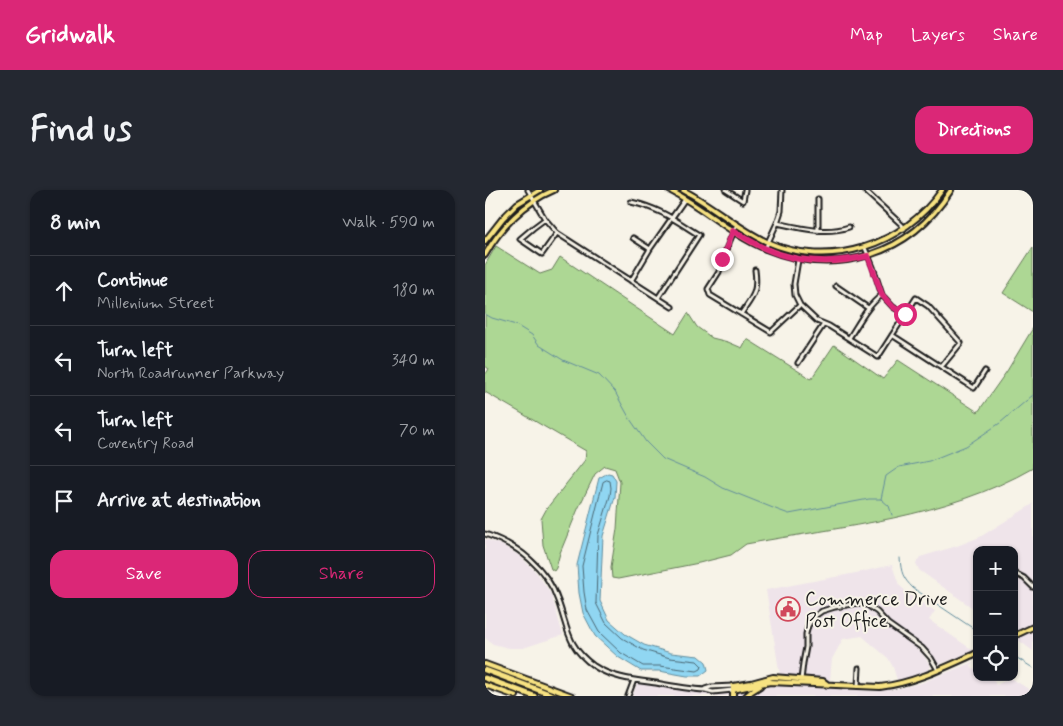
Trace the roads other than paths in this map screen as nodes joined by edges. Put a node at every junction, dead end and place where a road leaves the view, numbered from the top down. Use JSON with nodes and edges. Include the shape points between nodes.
{"nodes":[{"id":1,"x":528,"y":190,"type":"edge"},
{"id":2,"x":540,"y":190,"type":"edge"},
{"id":3,"x":554,"y":190,"type":"edge"},
{"id":4,"x":669,"y":190,"type":"edge"},
{"id":5,"x":683,"y":190,"type":"edge"},
{"id":6,"x":726,"y":190,"type":"edge"},
{"id":7,"x":745,"y":190,"type":"edge"},
{"id":8,"x":782,"y":190,"type":"edge"},
{"id":9,"x":865,"y":190,"type":"edge"},
{"id":10,"x":942,"y":190,"type":"edge"},
{"id":11,"x":951,"y":190,"type":"edge"},
{"id":12,"x":531,"y":195,"type":"junction"},
{"id":13,"x":685,"y":199,"type":"junction"},
{"id":14,"x":817,"y":199,"type":"dead end"},
{"id":15,"x":535,"y":201,"type":"junction"},
{"id":16,"x":631,"y":202,"type":"dead end"},
{"id":17,"x":672,"y":218,"type":"junction"},
{"id":18,"x":545,"y":219,"type":"junction"},
{"id":19,"x":777,"y":222,"type":"junction"},
{"id":20,"x":737,"y":224,"type":"junction"},
{"id":21,"x":849,"y":227,"type":"dead end"},
{"id":22,"x":904,"y":228,"type":"junction"},
{"id":23,"x":733,"y":231,"type":"junction"},
{"id":24,"x":818,"y":231,"type":"junction"},
{"id":25,"x":557,"y":232,"type":"junction"},
{"id":26,"x":633,"y":238,"type":"dead end"},
{"id":27,"x":485,"y":241,"type":"edge"},
{"id":28,"x":768,"y":242,"type":"junction"},
{"id":29,"x":865,"y":248,"type":"junction"},
{"id":30,"x":650,"y":249,"type":"junction"},
{"id":31,"x":765,"y":249,"type":"junction"},
{"id":32,"x":485,"y":255,"type":"edge"},
{"id":33,"x":868,"y":256,"type":"junction"},
{"id":34,"x":798,"y":260,"type":"junction"},
{"id":35,"x":755,"y":270,"type":"dead end"},
{"id":36,"x":631,"y":280,"type":"junction"},
{"id":37,"x":835,"y":286,"type":"dead end"},
{"id":38,"x":882,"y":295,"type":"junction"},
{"id":39,"x":658,"y":298,"type":"junction"},
{"id":40,"x":800,"y":305,"type":"junction"},
{"id":41,"x":672,"y":307,"type":"dead end"},
{"id":42,"x":868,"y":308,"type":"junction"},
{"id":43,"x":741,"y":314,"type":"junction"},
{"id":44,"x":905,"y":314,"type":"junction"},
{"id":45,"x":824,"y":324,"type":"junction"},
{"id":46,"x":892,"y":335,"type":"junction"},
{"id":47,"x":849,"y":338,"type":"junction"},
{"id":48,"x":798,"y":363,"type":"dead end"},
{"id":49,"x":942,"y":366,"type":"junction"},
{"id":50,"x":985,"y":371,"type":"dead end"},
{"id":51,"x":485,"y":534,"type":"edge"},
{"id":52,"x":1018,"y":575,"type":"edge"},
{"id":53,"x":1033,"y":587,"type":"edge"},
{"id":54,"x":1033,"y":627,"type":"edge"},
{"id":55,"x":1018,"y":634,"type":"edge"},
{"id":56,"x":973,"y":655,"type":"edge"},
{"id":57,"x":485,"y":664,"type":"edge"},
{"id":58,"x":859,"y":668,"type":"dead end"},
{"id":59,"x":485,"y":670,"type":"edge"},
{"id":60,"x":938,"y":670,"type":"junction"},
{"id":61,"x":485,"y":679,"type":"edge"},
{"id":62,"x":634,"y":680,"type":"junction"},
{"id":63,"x":801,"y":681,"type":"junction"},
{"id":64,"x":771,"y":682,"type":"junction"},
{"id":65,"x":485,"y":685,"type":"edge"},
{"id":66,"x":858,"y":686,"type":"junction"},
{"id":67,"x":735,"y":688,"type":"junction"},
{"id":68,"x":507,"y":695,"type":"edge"},
{"id":69,"x":516,"y":696,"type":"edge"},
{"id":70,"x":533,"y":696,"type":"edge"},
{"id":71,"x":555,"y":696,"type":"edge"},
{"id":72,"x":572,"y":696,"type":"edge"},
{"id":73,"x":628,"y":696,"type":"edge"},
{"id":74,"x":733,"y":696,"type":"edge"},
{"id":75,"x":737,"y":696,"type":"edge"},
{"id":76,"x":746,"y":696,"type":"edge"}],
"edges":[{"from":1,"to":12,"type":"street"},
{"from":2,"to":12,"type":"main road"},
{"from":3,"to":15,"type":"main road"},
{"from":4,"to":13,"type":"main road"},
{"from":5,"to":20,"type":"main road"},
{"from":6,"to":7,"type":"street","via":[[743,201]]},
{"from":8,"to":19,"type":"street"},
{"from":9,"to":22,"type":"street"},
{"from":10,"to":22,"type":"main road","via":[[920,216]]},
{"from":11,"to":33,"type":"main road","via":[[921,226],[905,238]]},
{"from":12,"to":15,"type":"street"},
{"from":12,"to":27,"type":"main road","via":[[517,204]]},
{"from":13,"to":17,"type":"street"},
{"from":13,"to":23,"type":"main road"},
{"from":14,"to":24,"type":"street"},
{"from":15,"to":18,"type":"street"},
{"from":15,"to":32,"type":"main road","via":[[506,226]]},
{"from":16,"to":17,"type":"street"},
{"from":17,"to":30,"type":"street"},
{"from":17,"to":39,"type":"street","via":[[699,235]]},
{"from":18,"to":25,"type":"street"},
{"from":18,"to":25,"type":"street","via":[[520,239],[542,254]]},
{"from":19,"to":24,"type":"street"},
{"from":19,"to":28,"type":"street"},
{"from":20,"to":23,"type":"street"},
{"from":20,"to":28,"type":"main road"},
{"from":21,"to":24,"type":"street","via":[[839,231]]},
{"from":22,"to":29,"type":"main road"},
{"from":23,"to":31,"type":"main road"},
{"from":23,"to":43,"type":"street","via":[[719,272],[708,289],[711,295]]},
{"from":25,"to":36,"type":"street"},
{"from":26,"to":30,"type":"street"},
{"from":28,"to":29,"type":"main road","via":[[815,254]]},
{"from":28,"to":31,"type":"street"},
{"from":29,"to":33,"type":"street"},
{"from":30,"to":36,"type":"street"},
{"from":31,"to":34,"type":"main road"},
{"from":33,"to":34,"type":"main road","via":[[831,262]]},
{"from":33,"to":38,"type":"street"},
{"from":34,"to":40,"type":"street","via":[[794,289]]},
{"from":35,"to":43,"type":"street","via":[[756,289]]},
{"from":36,"to":39,"type":"street"},
{"from":37,"to":42,"type":"street"},
{"from":38,"to":42,"type":"street"},
{"from":38,"to":44,"type":"street"},
{"from":39,"to":41,"type":"street"},
{"from":40,"to":43,"type":"street","via":[[771,332]]},
{"from":40,"to":45,"type":"street"},
{"from":42,"to":47,"type":"street"},
{"from":44,"to":46,"type":"street"},
{"from":44,"to":49,"type":"street","via":[[916,298],[928,306],[961,343]]},
{"from":45,"to":47,"type":"street"},
{"from":45,"to":48,"type":"street"},
{"from":46,"to":47,"type":"street","via":[[878,357]]},
{"from":46,"to":49,"type":"street"},
{"from":49,"to":50,"type":"street","via":[[974,388]]},
{"from":51,"to":62,"type":"street","via":[[514,547],[542,572],[555,592],[572,642],[584,658],[613,676]]},
{"from":52,"to":53,"type":"street"},
{"from":54,"to":55,"type":"main road"},
{"from":56,"to":60,"type":"main road"},
{"from":57,"to":72,"type":"main road"},
{"from":58,"to":66,"type":"street"},
{"from":59,"to":71,"type":"highway"},
{"from":60,"to":63,"type":"street","via":[[922,648],[877,612],[858,603],[823,611],[811,621],[806,634]]},
{"from":60,"to":66,"type":"main road","via":[[894,685]]},
{"from":61,"to":70,"type":"highway"},
{"from":62,"to":67,"type":"street","via":[[713,692]]},
{"from":62,"to":73,"type":"street"},
{"from":63,"to":64,"type":"main road"},
{"from":63,"to":66,"type":"main road"},
{"from":63,"to":67,"type":"main road","via":[[773,677]]},
{"from":64,"to":67,"type":"main road"},
{"from":64,"to":76,"type":"main road"},
{"from":65,"to":68,"type":"main road"},
{"from":67,"to":74,"type":"main road"},
{"from":67,"to":75,"type":"main road"},
{"from":68,"to":69,"type":"main road"}]}
